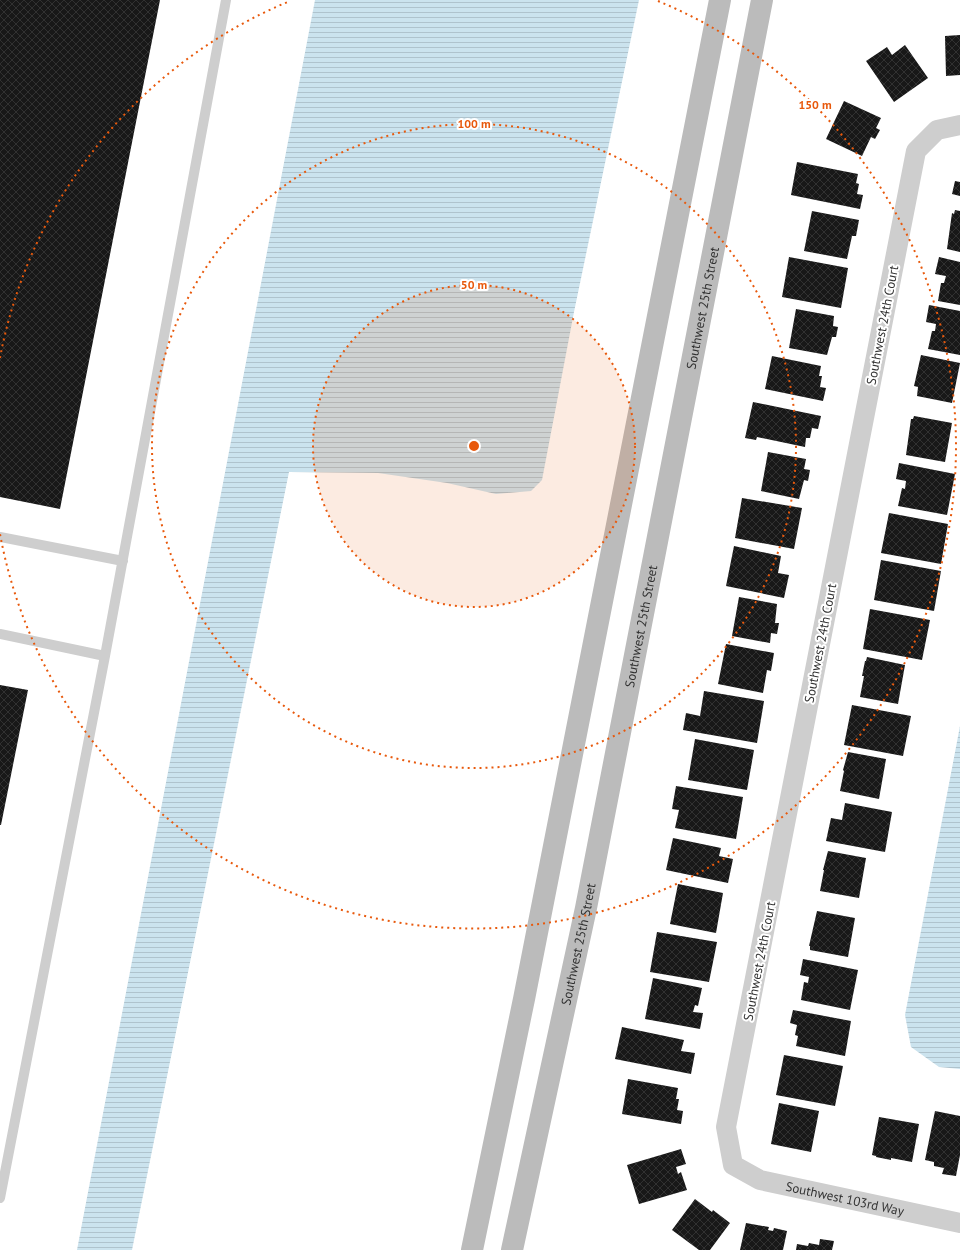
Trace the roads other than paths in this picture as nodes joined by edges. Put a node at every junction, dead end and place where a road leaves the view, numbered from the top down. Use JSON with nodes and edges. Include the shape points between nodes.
{"nodes":[{"id":1,"x":226,"y":0,"type":"edge"},
{"id":2,"x":720,"y":0,"type":"edge"},
{"id":3,"x":762,"y":0,"type":"edge"},
{"id":4,"x":960,"y":125,"type":"edge"},
{"id":5,"x":0,"y":537,"type":"edge"},
{"id":6,"x":123,"y":561,"type":"junction"},
{"id":7,"x":0,"y":634,"type":"edge"},
{"id":8,"x":106,"y":656,"type":"junction"},
{"id":9,"x":733,"y":1165,"type":"joint"},
{"id":10,"x":0,"y":1198,"type":"edge"},
{"id":11,"x":960,"y":1223,"type":"edge"},
{"id":12,"x":472,"y":1250,"type":"edge"},
{"id":13,"x":512,"y":1250,"type":"edge"}],
"edges":[{"from":1,"to":6,"type":"lane"},
{"from":2,"to":12,"type":"street","via":[[526,991]]},
{"from":3,"to":13,"type":"street","name":"Southwest 25th Street","via":[[586,908]]},
{"from":4,"to":9,"type":"street","name":"Southwest 24th Court","via":[[937,130],[916,151],[914,159],[726,1127]]},
{"from":5,"to":6,"type":"lane"},
{"from":6,"to":8,"type":"lane"},
{"from":7,"to":8,"type":"lane"},
{"from":8,"to":10,"type":"lane"},
{"from":9,"to":11,"type":"street","name":"Southwest 103rd Way","via":[[760,1180]]}]}
